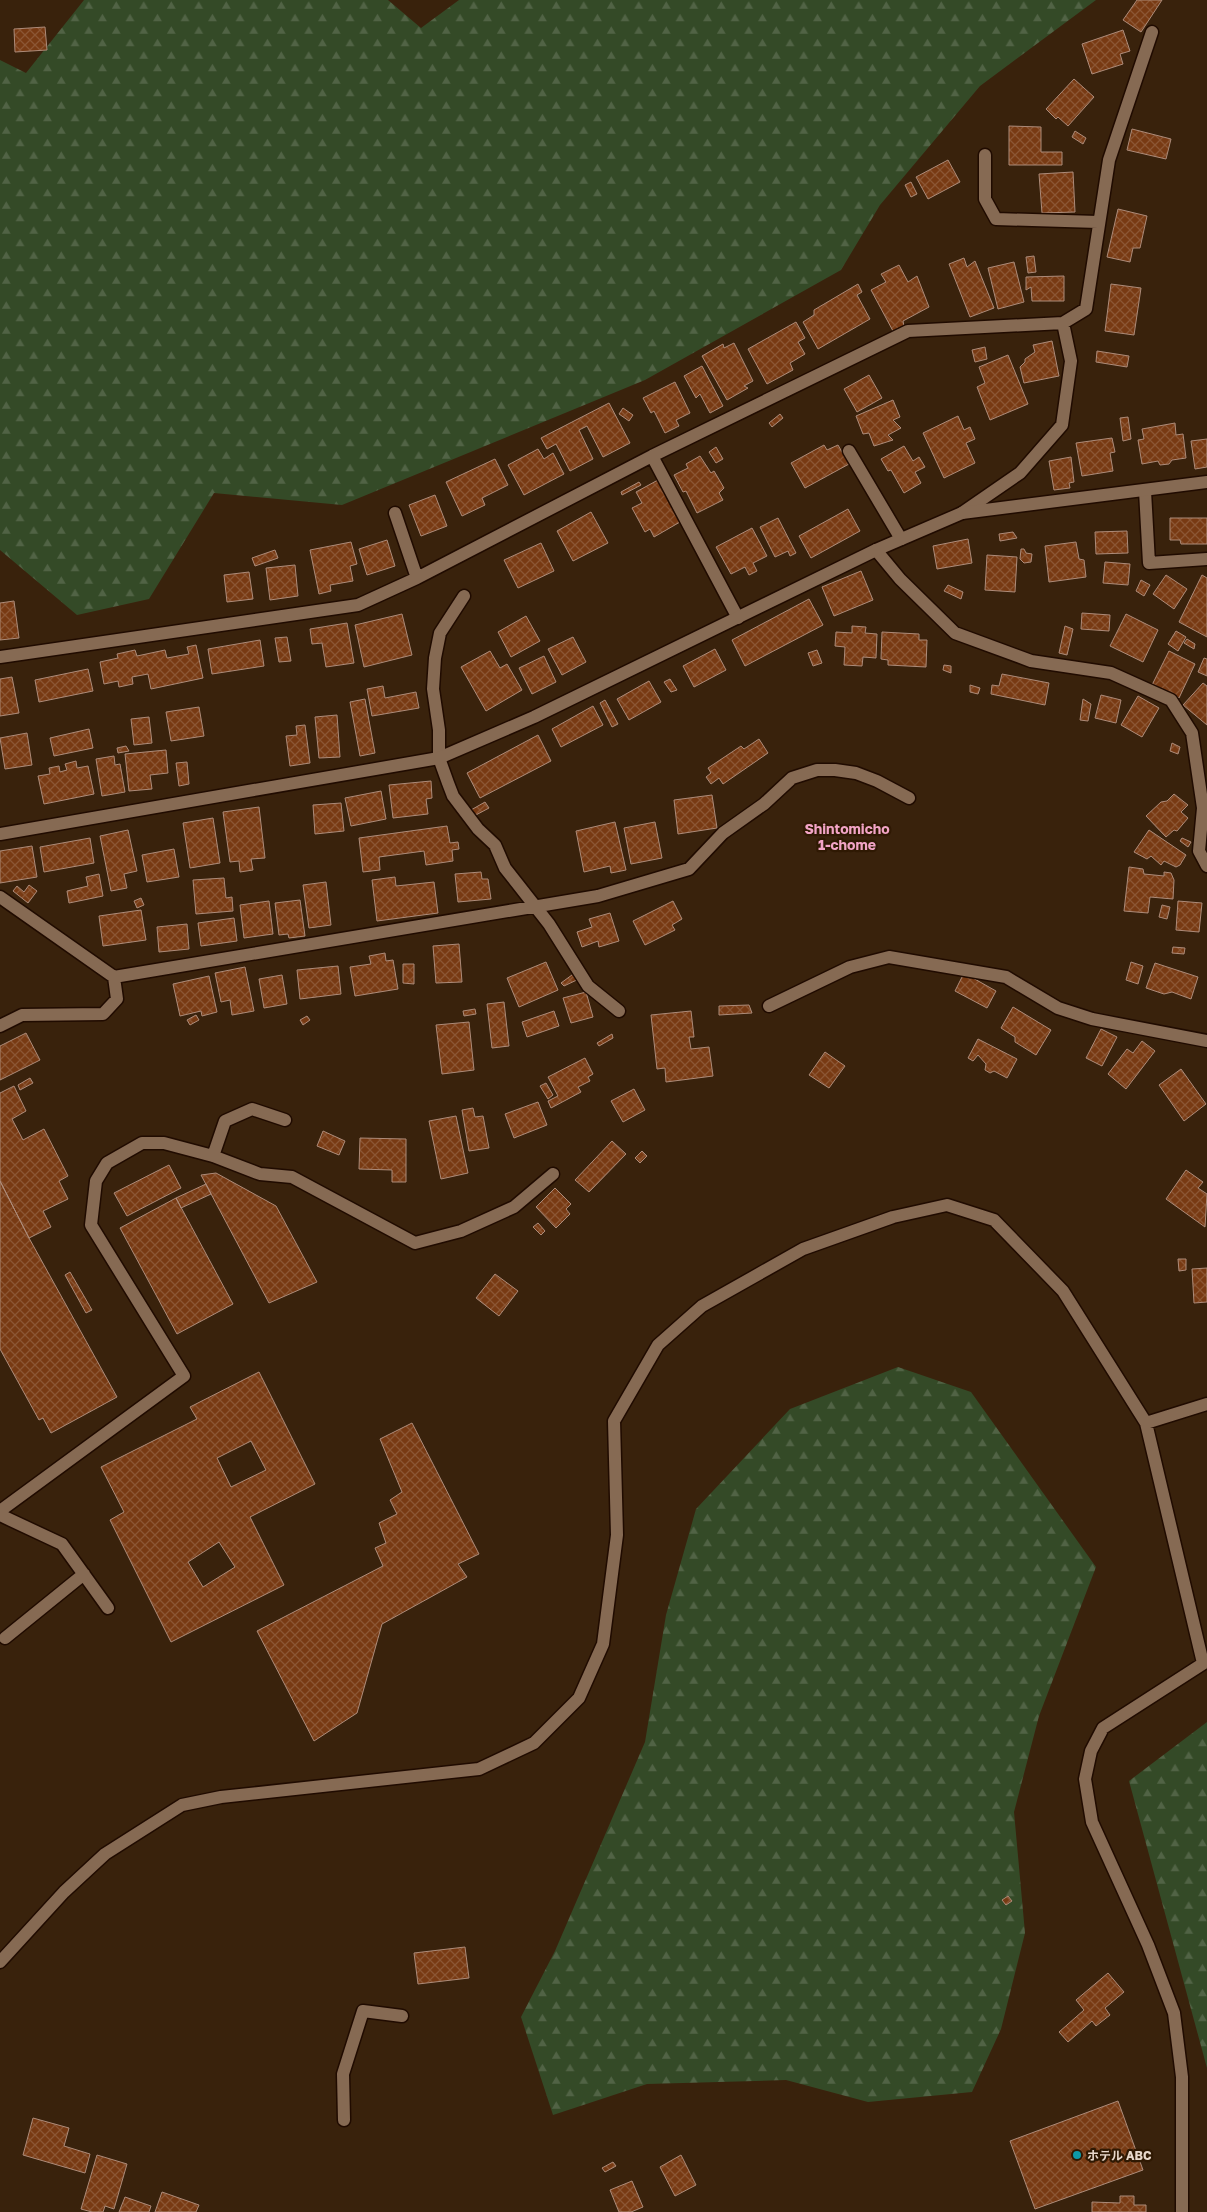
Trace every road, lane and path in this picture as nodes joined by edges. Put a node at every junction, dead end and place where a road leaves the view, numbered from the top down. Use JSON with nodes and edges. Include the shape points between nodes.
{"nodes":[{"id":1,"x":1152,"y":32,"type":"dead end"},
{"id":2,"x":985,"y":155,"type":"dead end"},
{"id":3,"x":1098,"y":222,"type":"junction"},
{"id":4,"x":1063,"y":323,"type":"junction"},
{"id":5,"x":849,"y":451,"type":"dead end"},
{"id":6,"x":652,"y":456,"type":"junction"},
{"id":7,"x":1207,"y":482,"type":"edge"},
{"id":8,"x":1145,"y":491,"type":"junction"},
{"id":9,"x":395,"y":513,"type":"dead end"},
{"id":10,"x":962,"y":513,"type":"junction"},
{"id":11,"x":901,"y":539,"type":"junction"},
{"id":12,"x":876,"y":550,"type":"junction"},
{"id":13,"x":1207,"y":559,"type":"edge"},
{"id":14,"x":418,"y":578,"type":"junction"},
{"id":15,"x":464,"y":596,"type":"dead end"},
{"id":16,"x":738,"y":618,"type":"junction"},
{"id":17,"x":0,"y":657,"type":"edge"},
{"id":18,"x":439,"y":758,"type":"junction"},
{"id":19,"x":910,"y":798,"type":"dead end"},
{"id":20,"x":0,"y":834,"type":"edge"},
{"id":21,"x":1207,"y":866,"type":"edge"},
{"id":22,"x":0,"y":897,"type":"edge"},
{"id":23,"x":536,"y":907,"type":"junction"},
{"id":24,"x":114,"y":977,"type":"junction"},
{"id":25,"x":769,"y":1006,"type":"dead end"},
{"id":26,"x":619,"y":1011,"type":"dead end"},
{"id":27,"x":0,"y":1026,"type":"edge"},
{"id":28,"x":1207,"y":1041,"type":"edge"},
{"id":29,"x":285,"y":1120,"type":"dead end"},
{"id":30,"x":213,"y":1156,"type":"junction"},
{"id":31,"x":553,"y":1174,"type":"dead end"},
{"id":32,"x":1207,"y":1404,"type":"edge"},
{"id":33,"x":1146,"y":1423,"type":"junction"},
{"id":34,"x":0,"y":1511,"type":"edge"},
{"id":35,"x":0,"y":1515,"type":"edge"},
{"id":36,"x":84,"y":1574,"type":"junction"},
{"id":37,"x":108,"y":1608,"type":"dead end"},
{"id":38,"x":5,"y":1638,"type":"dead end"},
{"id":39,"x":1205,"y":1662,"type":"edge"},
{"id":40,"x":0,"y":1962,"type":"edge"},
{"id":41,"x":402,"y":2016,"type":"dead end"},
{"id":42,"x":344,"y":2120,"type":"dead end"},
{"id":43,"x":1182,"y":2212,"type":"edge"}],
"edges":[{"from":1,"to":3,"type":"street","via":[[1109,160]]},
{"from":2,"to":3,"type":"street","via":[[985,199],[996,219]]},
{"from":3,"to":4,"type":"street","via":[[1086,310]]},
{"from":4,"to":6,"type":"street","via":[[908,331]]},
{"from":4,"to":10,"type":"street","via":[[1071,361],[1062,425],[1020,473]]},
{"from":5,"to":11,"type":"street"},
{"from":6,"to":14,"type":"street"},
{"from":6,"to":16,"type":"street"},
{"from":7,"to":8,"type":"street"},
{"from":8,"to":10,"type":"street"},
{"from":8,"to":13,"type":"street","via":[[1149,563]]},
{"from":9,"to":14,"type":"street"},
{"from":10,"to":11,"type":"street"},
{"from":11,"to":12,"type":"street"},
{"from":12,"to":16,"type":"street"},
{"from":12,"to":21,"type":"street","via":[[900,579],[955,633],[1031,661],[1111,673],[1171,700],[1192,733],[1203,808],[1199,851]]},
{"from":14,"to":17,"type":"street","via":[[358,605]]},
{"from":15,"to":18,"type":"street","via":[[440,633],[435,658],[433,689]]},
{"from":16,"to":18,"type":"street","via":[[534,717]]},
{"from":18,"to":20,"type":"street"},
{"from":18,"to":23,"type":"street","via":[[453,796],[495,845],[505,868]]},
{"from":19,"to":23,"type":"street","via":[[856,773],[817,770],[792,778],[764,804],[723,832],[689,869],[598,896]]},
{"from":22,"to":24,"type":"street"},
{"from":23,"to":24,"type":"street"},
{"from":23,"to":26,"type":"street","via":[[588,986]]},
{"from":24,"to":27,"type":"street","via":[[117,999],[103,1014],[22,1014]]},
{"from":25,"to":28,"type":"street","via":[[850,967],[889,957],[1006,977],[1058,1008],[1092,1019]]},
{"from":29,"to":30,"type":"street","via":[[252,1109],[225,1121]]},
{"from":30,"to":31,"type":"street","via":[[260,1174],[292,1177],[415,1243],[461,1231],[514,1207]]},
{"from":30,"to":34,"type":"street","via":[[164,1143],[142,1143],[107,1163],[96,1180],[91,1225],[184,1376]]},
{"from":32,"to":33,"type":"street"},
{"from":33,"to":39,"type":"street"},
{"from":33,"to":40,"type":"street","via":[[1063,1291],[994,1220],[947,1205],[893,1217],[803,1249],[702,1306],[658,1345],[614,1422],[617,1536],[603,1644],[579,1698],[534,1743],[478,1768],[221,1797],[182,1805],[105,1854],[64,1892]]},
{"from":35,"to":36,"type":"street","via":[[62,1544]]},
{"from":36,"to":37,"type":"street"},
{"from":36,"to":38,"type":"street"},
{"from":39,"to":43,"type":"street","via":[[1103,1728],[1091,1751],[1085,1779],[1092,1822],[1148,1944],[1174,2013],[1182,2077]]},
{"from":41,"to":42,"type":"street","via":[[363,2010],[343,2074]]}]}
